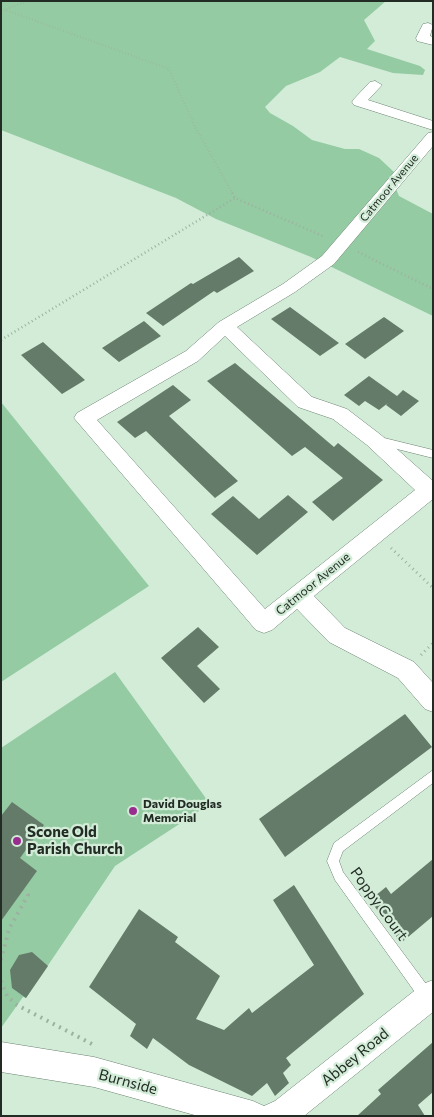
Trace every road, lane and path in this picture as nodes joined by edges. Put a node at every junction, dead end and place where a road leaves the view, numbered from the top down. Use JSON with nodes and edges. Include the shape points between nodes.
{"nodes":[{"id":1,"x":29,"y":1,"type":"edge"},
{"id":2,"x":6,"y":10,"type":"junction"},
{"id":3,"x":1,"y":11,"type":"edge"},
{"id":4,"x":428,"y":27,"type":"dead end"},
{"id":5,"x":433,"y":41,"type":"edge"},
{"id":6,"x":375,"y":85,"type":"dead end"},
{"id":7,"x":433,"y":126,"type":"edge"},
{"id":8,"x":433,"y":136,"type":"edge"},
{"id":9,"x":235,"y":198,"type":"junction"},
{"id":10,"x":342,"y":244,"type":"junction"},
{"id":11,"x":433,"y":289,"type":"edge"},
{"id":12,"x":225,"y":326,"type":"junction"},
{"id":13,"x":1,"y":340,"type":"edge"},
{"id":14,"x":374,"y":440,"type":"junction"},
{"id":15,"x":433,"y":454,"type":"edge"},
{"id":16,"x":431,"y":491,"type":"edge"},
{"id":17,"x":376,"y":533,"type":"junction"},
{"id":18,"x":433,"y":588,"type":"edge"},
{"id":19,"x":299,"y":596,"type":"junction"},
{"id":20,"x":433,"y":701,"type":"edge"},
{"id":21,"x":433,"y":776,"type":"edge"},
{"id":22,"x":24,"y":890,"type":"dead end"},
{"id":23,"x":1,"y":960,"type":"edge"},
{"id":24,"x":1,"y":981,"type":"edge"},
{"id":25,"x":430,"y":996,"type":"edge"},
{"id":26,"x":17,"y":1005,"type":"dead end"},
{"id":27,"x":1,"y":1057,"type":"edge"},
{"id":28,"x":252,"y":1116,"type":"edge"},
{"id":29,"x":275,"y":1116,"type":"edge"}],
"edges":[{"from":1,"to":2,"type":"path"},
{"from":2,"to":3,"type":"path"},
{"from":2,"to":9,"type":"path","via":[[169,69],[194,127]]},
{"from":4,"to":5,"type":"street","via":[[422,38]]},
{"from":6,"to":7,"type":"street","via":[[359,102]]},
{"from":8,"to":10,"type":"street","name":"Catmoor Avenue"},
{"from":9,"to":10,"type":"path"},
{"from":9,"to":13,"type":"path"},
{"from":10,"to":11,"type":"path"},
{"from":10,"to":12,"type":"street","name":"Catmoor Avenue","via":[[328,260],[289,288]]},
{"from":12,"to":14,"type":"street","name":"Catmoor Avenue","via":[[305,402],[340,414]]},
{"from":12,"to":19,"type":"street","name":"Catmoor Avenue","via":[[192,356],[84,418],[264,623]]},
{"from":14,"to":15,"type":"lane"},
{"from":14,"to":16,"type":"street","name":"Catmoor Avenue"},
{"from":16,"to":17,"type":"street","name":"Catmoor Avenue"},
{"from":17,"to":18,"type":"path"},
{"from":17,"to":19,"type":"street","name":"Catmoor Avenue"},
{"from":19,"to":20,"type":"street","via":[[337,635],[406,670]]},
{"from":21,"to":25,"type":"lane","name":"Poppy Court","via":[[338,847],[333,861],[339,876]]},
{"from":22,"to":23,"type":"path","via":[[28,895],[9,929]]},
{"from":24,"to":26,"type":"path","via":[[7,996]]},
{"from":25,"to":29,"type":"street","name":"Abbey Road","via":[[292,1107]]},
{"from":27,"to":28,"type":"street","name":"Burnside","via":[[94,1072]]}]}
